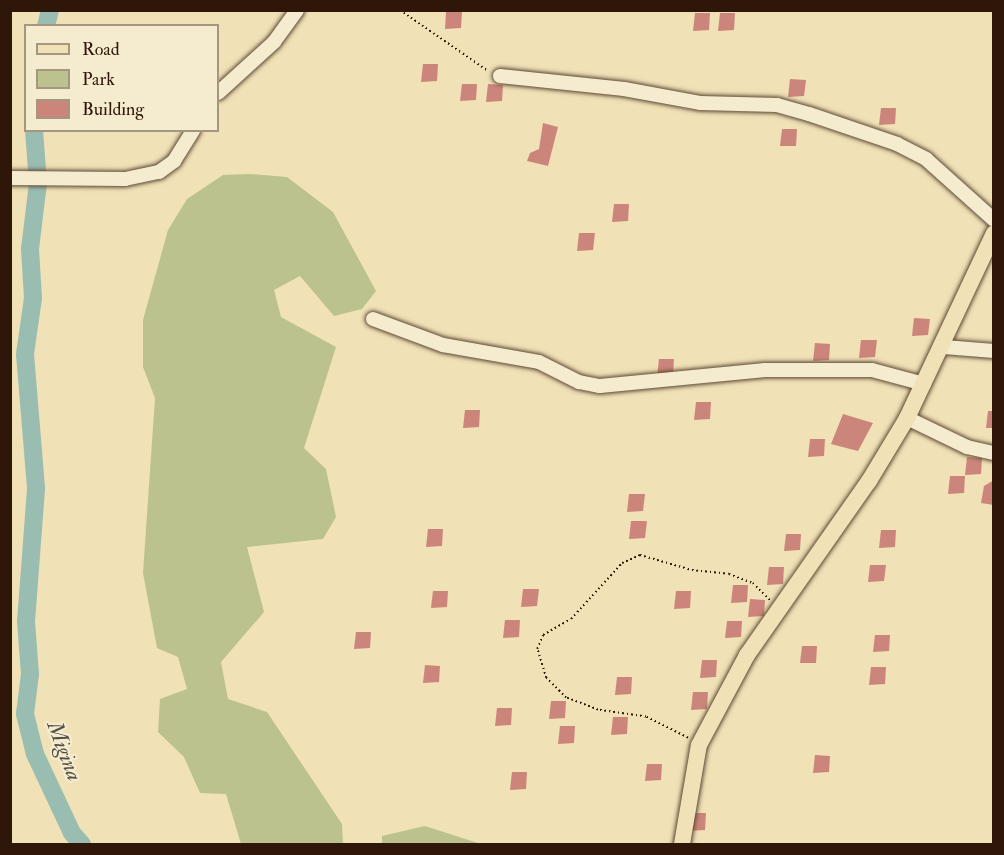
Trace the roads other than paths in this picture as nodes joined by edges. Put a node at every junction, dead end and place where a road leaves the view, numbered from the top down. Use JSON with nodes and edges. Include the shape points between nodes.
{"nodes":[{"id":1,"x":297,"y":10,"type":"edge"},
{"id":2,"x":500,"y":76,"type":"road end"},
{"id":3,"x":219,"y":92,"type":"edge"},
{"id":4,"x":192,"y":132,"type":"edge"},
{"id":5,"x":10,"y":178,"type":"edge"},
{"id":6,"x":993,"y":220,"type":"edge"},
{"id":7,"x":993,"y":233,"type":"edge"},
{"id":8,"x":373,"y":318,"type":"dead end"},
{"id":9,"x":944,"y":346,"type":"junction"},
{"id":10,"x":993,"y":351,"type":"edge"},
{"id":11,"x":924,"y":384,"type":"junction"},
{"id":12,"x":907,"y":418,"type":"junction"},
{"id":13,"x":993,"y":453,"type":"edge"},
{"id":14,"x":682,"y":844,"type":"edge"}],
"edges":[{"from":1,"to":3,"type":"street","via":[[274,42]]},
{"from":2,"to":6,"type":"street","via":[[624,89],[700,103],[777,105],[809,114],[897,144],[926,159]]},
{"from":4,"to":5,"type":"street","via":[[174,161],[159,172],[125,179]]},
{"from":7,"to":9,"type":"main road"},
{"from":8,"to":11,"type":"street","via":[[443,345],[539,362],[579,382],[600,386],[765,370],[861,370]]},
{"from":9,"to":10,"type":"street"},
{"from":9,"to":11,"type":"main road"},
{"from":11,"to":12,"type":"main road"},
{"from":12,"to":13,"type":"street","via":[[967,447]]},
{"from":12,"to":14,"type":"main road","via":[[869,481],[747,655],[699,745]]}]}
